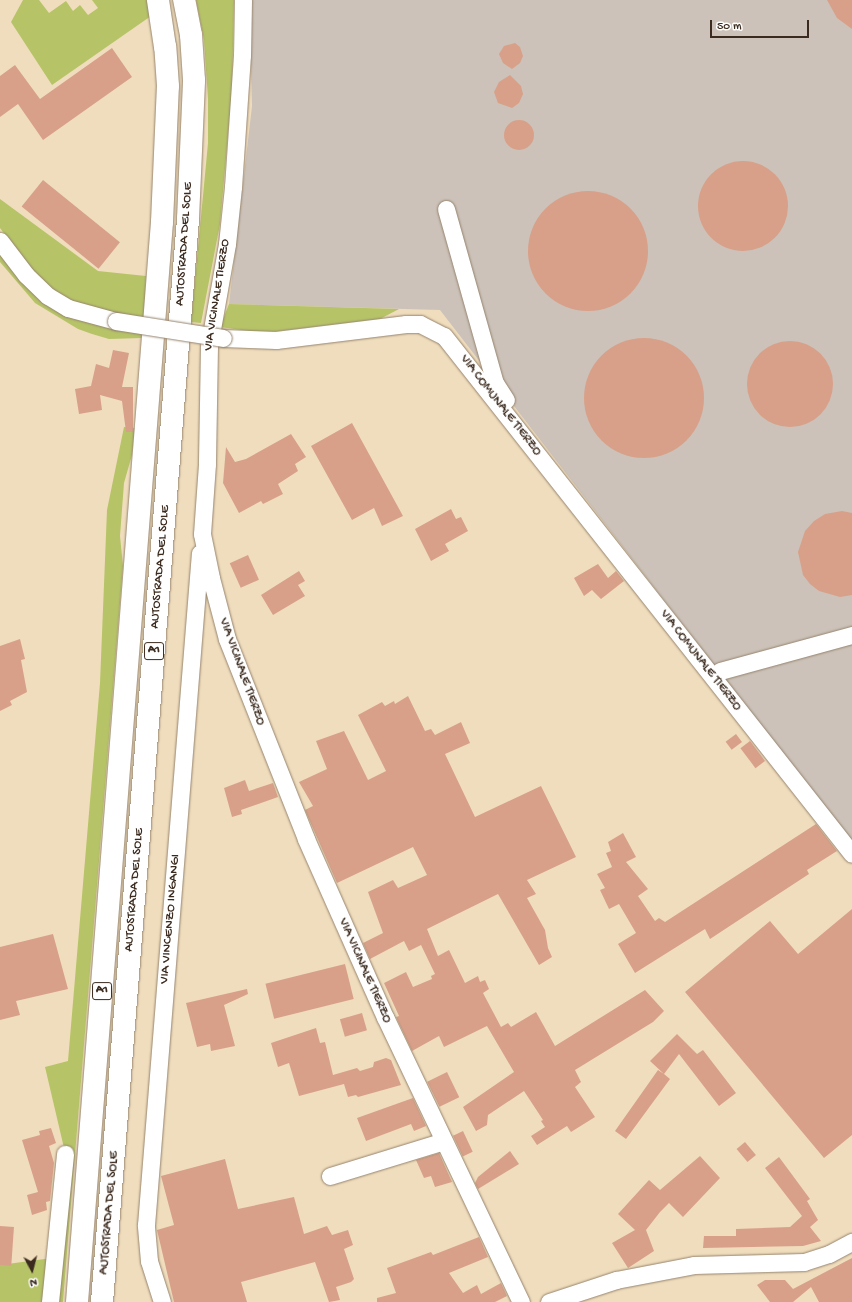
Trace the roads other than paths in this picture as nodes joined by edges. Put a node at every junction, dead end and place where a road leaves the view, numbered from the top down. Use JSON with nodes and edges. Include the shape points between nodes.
{"nodes":[{"id":1,"x":158,"y":0,"type":"edge"},
{"id":2,"x":184,"y":0,"type":"edge"},
{"id":3,"x":243,"y":0,"type":"edge"},
{"id":4,"x":446,"y":209,"type":"dead end"},
{"id":5,"x":0,"y":240,"type":"edge"},
{"id":6,"x":202,"y":534,"type":"junction"},
{"id":7,"x":852,"y":635,"type":"edge"},
{"id":8,"x":720,"y":671,"type":"junction"},
{"id":9,"x":852,"y":836,"type":"edge"},
{"id":10,"x":852,"y":854,"type":"edge"},
{"id":11,"x":444,"y":1141,"type":"junction"},
{"id":12,"x":65,"y":1154,"type":"dead end"},
{"id":13,"x":330,"y":1176,"type":"dead end"},
{"id":14,"x":852,"y":1242,"type":"edge"},
{"id":15,"x":50,"y":1302,"type":"edge"},
{"id":16,"x":76,"y":1302,"type":"edge"},
{"id":17,"x":102,"y":1302,"type":"edge"},
{"id":18,"x":162,"y":1302,"type":"edge"},
{"id":19,"x":521,"y":1302,"type":"edge"},
{"id":20,"x":549,"y":1302,"type":"edge"}],
"edges":[{"from":1,"to":16,"type":"highway","name":"AUTOSTRADA DEL SOLE","number":"A1","via":[[166,47],[168,86],[162,222]]},
{"from":2,"to":17,"type":"highway","name":"AUTOSTRADA DEL SOLE","number":"A1","via":[[194,80],[188,219]]},
{"from":3,"to":6,"type":"street","name":"VIA VICINALE TIERZO","via":[[233,187],[227,244],[209,346],[207,464]]},
{"from":4,"to":8,"type":"street","via":[[495,383],[540,450]]},
{"from":5,"to":10,"type":"street","name":"VIA COMUNALE TIERZO","bridge":true,"via":[[26,275],[48,296],[68,308],[116,321],[223,338],[276,340],[406,324],[420,324],[444,336]]},
{"from":6,"to":11,"type":"street","name":"VIA VICINALE TIERZO","via":[[227,639],[306,839],[384,1017]]},
{"from":6,"to":18,"type":"street","name":"VIA VINCENZO INGANGI","via":[[146,1225],[149,1261]]},
{"from":7,"to":8,"type":"street"},
{"from":8,"to":9,"type":"street"},
{"from":11,"to":13,"type":"street"},
{"from":11,"to":19,"type":"street","name":"VIA VICINALE TIERZO"},
{"from":12,"to":15,"type":"street"},
{"from":14,"to":20,"type":"street","via":[[804,1262],[694,1265],[616,1280]]}]}
